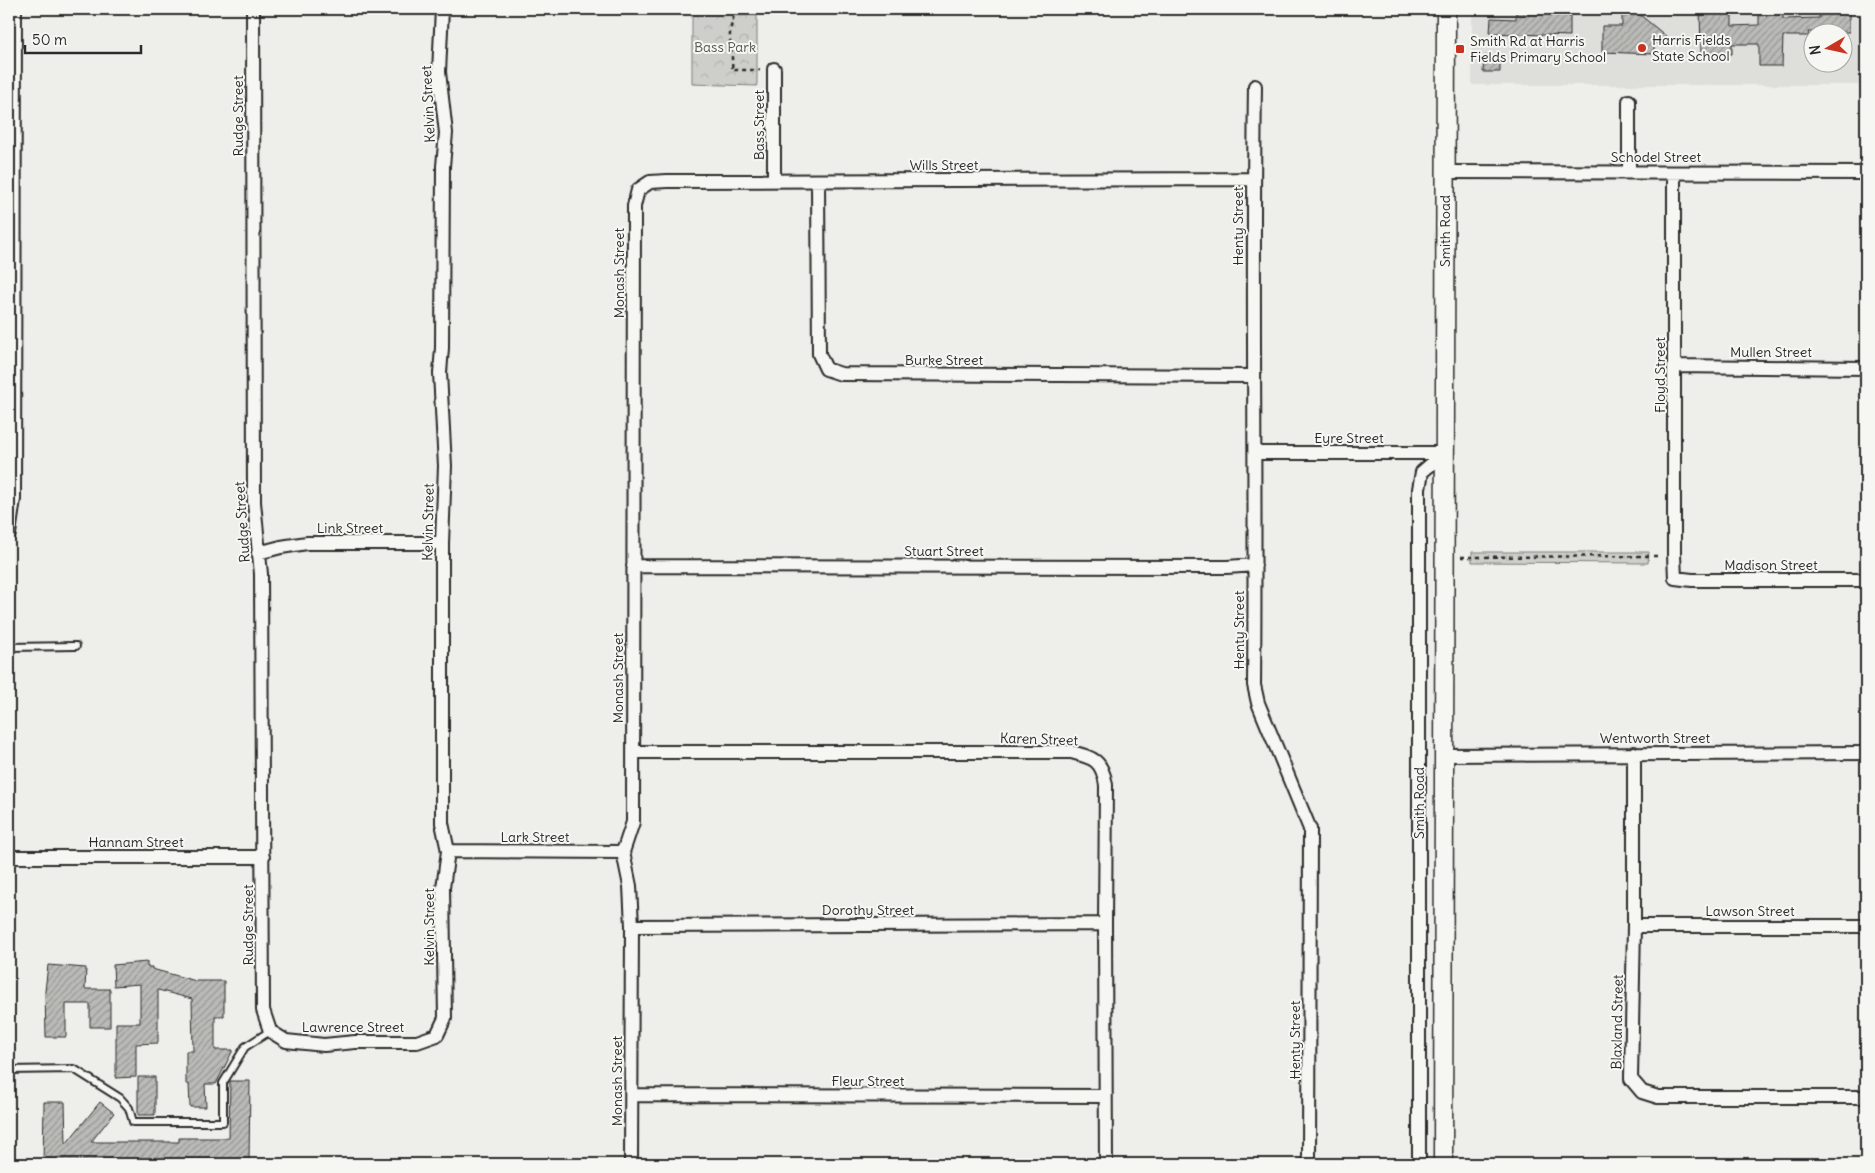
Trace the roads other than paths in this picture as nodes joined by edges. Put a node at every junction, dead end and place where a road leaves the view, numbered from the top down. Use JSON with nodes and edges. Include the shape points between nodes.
{"nodes":[{"id":1,"x":15,"y":9,"type":"edge"},
{"id":2,"x":253,"y":9,"type":"edge"},
{"id":3,"x":442,"y":9,"type":"edge"},
{"id":4,"x":1446,"y":9,"type":"edge"},
{"id":5,"x":774,"y":69,"type":"road end"},
{"id":6,"x":1255,"y":86,"type":"dead end"},
{"id":7,"x":1629,"y":101,"type":"dead end"},
{"id":8,"x":1445,"y":172,"type":"junction"},
{"id":9,"x":1629,"y":172,"type":"junction"},
{"id":10,"x":1674,"y":172,"type":"junction"},
{"id":11,"x":1866,"y":173,"type":"edge"},
{"id":12,"x":1253,"y":179,"type":"junction"},
{"id":13,"x":774,"y":180,"type":"junction"},
{"id":14,"x":818,"y":181,"type":"junction"},
{"id":15,"x":638,"y":190,"type":"joint"},
{"id":16,"x":11,"y":356,"type":"edge"},
{"id":17,"x":1675,"y":366,"type":"junction"},
{"id":18,"x":1866,"y":368,"type":"edge"},
{"id":19,"x":1253,"y":376,"type":"junction"},
{"id":20,"x":1255,"y":453,"type":"junction"},
{"id":21,"x":1444,"y":453,"type":"junction"},
{"id":22,"x":9,"y":534,"type":"edge"},
{"id":23,"x":442,"y":543,"type":"junction"},
{"id":24,"x":258,"y":553,"type":"junction"},
{"id":25,"x":1255,"y":564,"type":"junction"},
{"id":26,"x":633,"y":566,"type":"junction"},
{"id":27,"x":1675,"y":578,"type":"joint"},
{"id":28,"x":1866,"y":580,"type":"edge"},
{"id":29,"x":76,"y":646,"type":"dead end"},
{"id":30,"x":9,"y":647,"type":"edge"},
{"id":31,"x":633,"y":752,"type":"junction"},
{"id":32,"x":1634,"y":753,"type":"junction"},
{"id":33,"x":1866,"y":753,"type":"edge"},
{"id":34,"x":1443,"y":755,"type":"junction"},
{"id":35,"x":448,"y":851,"type":"junction"},
{"id":36,"x":622,"y":852,"type":"junction"},
{"id":37,"x":263,"y":856,"type":"junction"},
{"id":38,"x":9,"y":857,"type":"edge"},
{"id":39,"x":1105,"y":924,"type":"junction"},
{"id":40,"x":632,"y":926,"type":"junction"},
{"id":41,"x":1634,"y":926,"type":"junction"},
{"id":42,"x":1866,"y":926,"type":"edge"},
{"id":43,"x":270,"y":1031,"type":"junction"},
{"id":44,"x":437,"y":1035,"type":"joint"},
{"id":45,"x":9,"y":1070,"type":"edge"},
{"id":46,"x":632,"y":1095,"type":"junction"},
{"id":47,"x":1105,"y":1096,"type":"junction"},
{"id":48,"x":1866,"y":1097,"type":"edge"},
{"id":49,"x":631,"y":1164,"type":"edge"},
{"id":50,"x":1106,"y":1164,"type":"edge"},
{"id":51,"x":1309,"y":1164,"type":"edge"},
{"id":52,"x":1419,"y":1164,"type":"edge"},
{"id":53,"x":1443,"y":1164,"type":"edge"}],
"edges":[{"from":1,"to":16,"type":"street"},
{"from":2,"to":24,"type":"street","name":"Rudge Street","via":[[254,502]]},
{"from":3,"to":23,"type":"street","name":"Kelvin Street","via":[[439,72],[446,133],[440,373],[444,435]]},
{"from":4,"to":8,"type":"street","name":"Smith Road"},
{"from":5,"to":13,"type":"street","name":"Bass Street"},
{"from":6,"to":12,"type":"street","name":"Henty Street"},
{"from":7,"to":9,"type":"street"},
{"from":8,"to":9,"type":"street","name":"Schodel Street"},
{"from":8,"to":21,"type":"street","name":"Smith Road"},
{"from":9,"to":10,"type":"street","name":"Schodel Street"},
{"from":10,"to":11,"type":"street","name":"Schodel Street"},
{"from":10,"to":17,"type":"street","name":"Floyd Street"},
{"from":12,"to":14,"type":"street","name":"Wills Street"},
{"from":12,"to":19,"type":"street","name":"Henty Street"},
{"from":13,"to":14,"type":"street","name":"Wills Street"},
{"from":13,"to":15,"type":"street","name":"Wills Street","via":[[650,182]]},
{"from":14,"to":19,"type":"street","name":"Burke Street","via":[[819,354],[826,369],[841,374]]},
{"from":15,"to":26,"type":"street","name":"Monash Street","via":[[634,206]]},
{"from":16,"to":22,"type":"street","via":[[14,499]]},
{"from":17,"to":18,"type":"street","name":"Mullen Street"},
{"from":17,"to":27,"type":"street","name":"Floyd Street"},
{"from":19,"to":20,"type":"street","name":"Henty Street"},
{"from":20,"to":21,"type":"street","name":"Eyre Street"},
{"from":20,"to":25,"type":"street","name":"Henty Street"},
{"from":21,"to":34,"type":"street","name":"Smith Road"},
{"from":21,"to":52,"type":"street","name":"Smith Road","via":[[1422,472],[1419,489]]},
{"from":23,"to":24,"type":"street","name":"Link Street","via":[[307,543]]},
{"from":23,"to":35,"type":"street","name":"Kelvin Street","via":[[442,823]]},
{"from":24,"to":37,"type":"street","name":"Rudge Street","via":[[261,574]]},
{"from":25,"to":26,"type":"street","name":"Stuart Street","via":[[1227,567]]},
{"from":25,"to":51,"type":"street","name":"Henty Street","via":[[1254,685],[1258,703],[1310,829]]},
{"from":26,"to":31,"type":"street","name":"Monash Street"},
{"from":27,"to":28,"type":"street","name":"Madison Street"},
{"from":29,"to":30,"type":"lane"},
{"from":31,"to":36,"type":"street","name":"Monash Street","via":[[632,822]]},
{"from":31,"to":39,"type":"street","name":"Karen Street","via":[[1071,752],[1092,757],[1104,771],[1106,785]]},
{"from":32,"to":33,"type":"street","name":"Wentworth Street"},
{"from":32,"to":34,"type":"street","name":"Wentworth Street"},
{"from":32,"to":41,"type":"street","name":"Blaxland Street"},
{"from":34,"to":53,"type":"street","name":"Smith Road"},
{"from":35,"to":36,"type":"street","name":"Lark Street"},
{"from":35,"to":44,"type":"street","name":"Kelvin Street","via":[[443,888],[445,1018]]},
{"from":36,"to":40,"type":"street","name":"Monash Street","via":[[630,886]]},
{"from":37,"to":38,"type":"street","name":"Hannam Street"},
{"from":37,"to":43,"type":"street","name":"Rudge Street","via":[[263,1010]]},
{"from":39,"to":40,"type":"street","name":"Dorothy Street"},
{"from":39,"to":47,"type":"street","name":"Karen Street"},
{"from":40,"to":46,"type":"street","name":"Monash Street"},
{"from":41,"to":42,"type":"street","name":"Lawson Street"},
{"from":41,"to":48,"type":"street","name":"Blaxland Street","via":[[1631,1079],[1642,1092],[1658,1097]]},
{"from":43,"to":44,"type":"street","name":"Lawrence Street","via":[[286,1041],[324,1045],[417,1042]]},
{"from":43,"to":45,"type":"lane","via":[[245,1047],[223,1083],[224,1122],[133,1122],[120,1098],[74,1069]]},
{"from":46,"to":47,"type":"street","name":"Fleur Street"},
{"from":46,"to":49,"type":"street","name":"Monash Street"},
{"from":47,"to":50,"type":"street","name":"Karen Street"}]}
